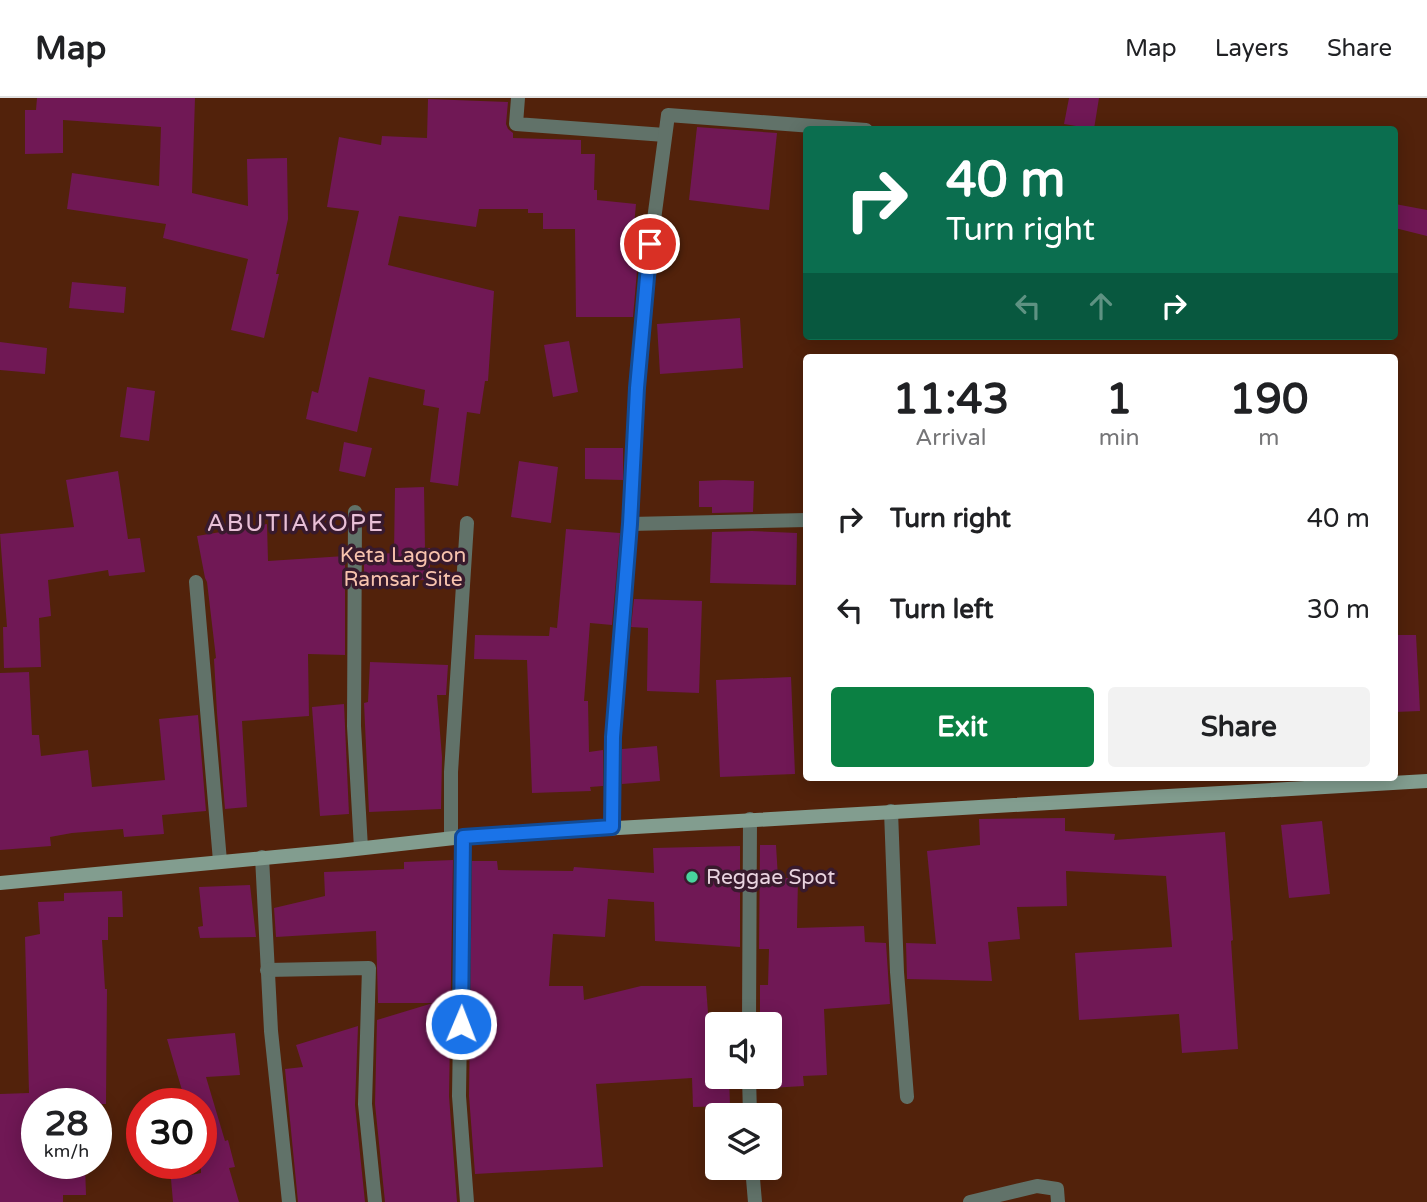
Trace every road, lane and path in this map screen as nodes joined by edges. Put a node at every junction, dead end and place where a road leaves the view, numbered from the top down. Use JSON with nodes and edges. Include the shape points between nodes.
{"nodes":[{"id":1,"x":518,"y":98,"type":"edge"},
{"id":2,"x":813,"y":126,"type":"edge"},
{"id":3,"x":665,"y":135,"type":"junction"},
{"id":4,"x":355,"y":512,"type":"dead end"},
{"id":5,"x":803,"y":520,"type":"edge"},
{"id":6,"x":467,"y":523,"type":"dead end"},
{"id":7,"x":630,"y":524,"type":"junction"},
{"id":8,"x":196,"y":582,"type":"dead end"},
{"id":9,"x":1427,"y":780,"type":"edge"},
{"id":10,"x":891,"y":811,"type":"junction"},
{"id":11,"x":750,"y":819,"type":"junction"},
{"id":12,"x":612,"y":827,"type":"junction"},
{"id":13,"x":457,"y":837,"type":"junction"},
{"id":14,"x":362,"y":848,"type":"junction"},
{"id":15,"x":262,"y":857,"type":"junction"},
{"id":16,"x":220,"y":861,"type":"junction"},
{"id":17,"x":0,"y":883,"type":"edge"},
{"id":18,"x":267,"y":970,"type":"junction"},
{"id":19,"x":749,"y":1012,"type":"edge"},
{"id":20,"x":907,"y":1097,"type":"dead end"},
{"id":21,"x":753,"y":1180,"type":"edge"},
{"id":22,"x":289,"y":1202,"type":"edge"},
{"id":23,"x":375,"y":1202,"type":"edge"},
{"id":24,"x":467,"y":1202,"type":"edge"},
{"id":25,"x":755,"y":1202,"type":"edge"},
{"id":26,"x":970,"y":1202,"type":"edge"},
{"id":27,"x":1058,"y":1202,"type":"edge"}],
"edges":[{"from":1,"to":3,"type":"street","via":[[516,124]]},
{"from":2,"to":3,"type":"street","via":[[668,115]]},
{"from":3,"to":7,"type":"street","via":[[647,272]]},
{"from":4,"to":14,"type":"street","via":[[354,726]]},
{"from":5,"to":7,"type":"street"},
{"from":6,"to":13,"type":"street","via":[[451,772]]},
{"from":7,"to":12,"type":"street","via":[[613,737]]},
{"from":8,"to":16,"type":"street"},
{"from":9,"to":10,"type":"main road"},
{"from":10,"to":11,"type":"main road"},
{"from":10,"to":20,"type":"street"},
{"from":11,"to":12,"type":"main road"},
{"from":11,"to":19,"type":"street"},
{"from":12,"to":13,"type":"main road"},
{"from":13,"to":14,"type":"main road"},
{"from":13,"to":24,"type":"street","via":[[459,1096]]},
{"from":14,"to":15,"type":"main road"},
{"from":15,"to":16,"type":"main road"},
{"from":15,"to":18,"type":"street"},
{"from":16,"to":17,"type":"main road"},
{"from":18,"to":22,"type":"street"},
{"from":18,"to":23,"type":"street","via":[[369,968],[365,1104]]},
{"from":21,"to":25,"type":"street"},
{"from":26,"to":27,"type":"street","via":[[1037,1186],[1057,1189]]}]}
